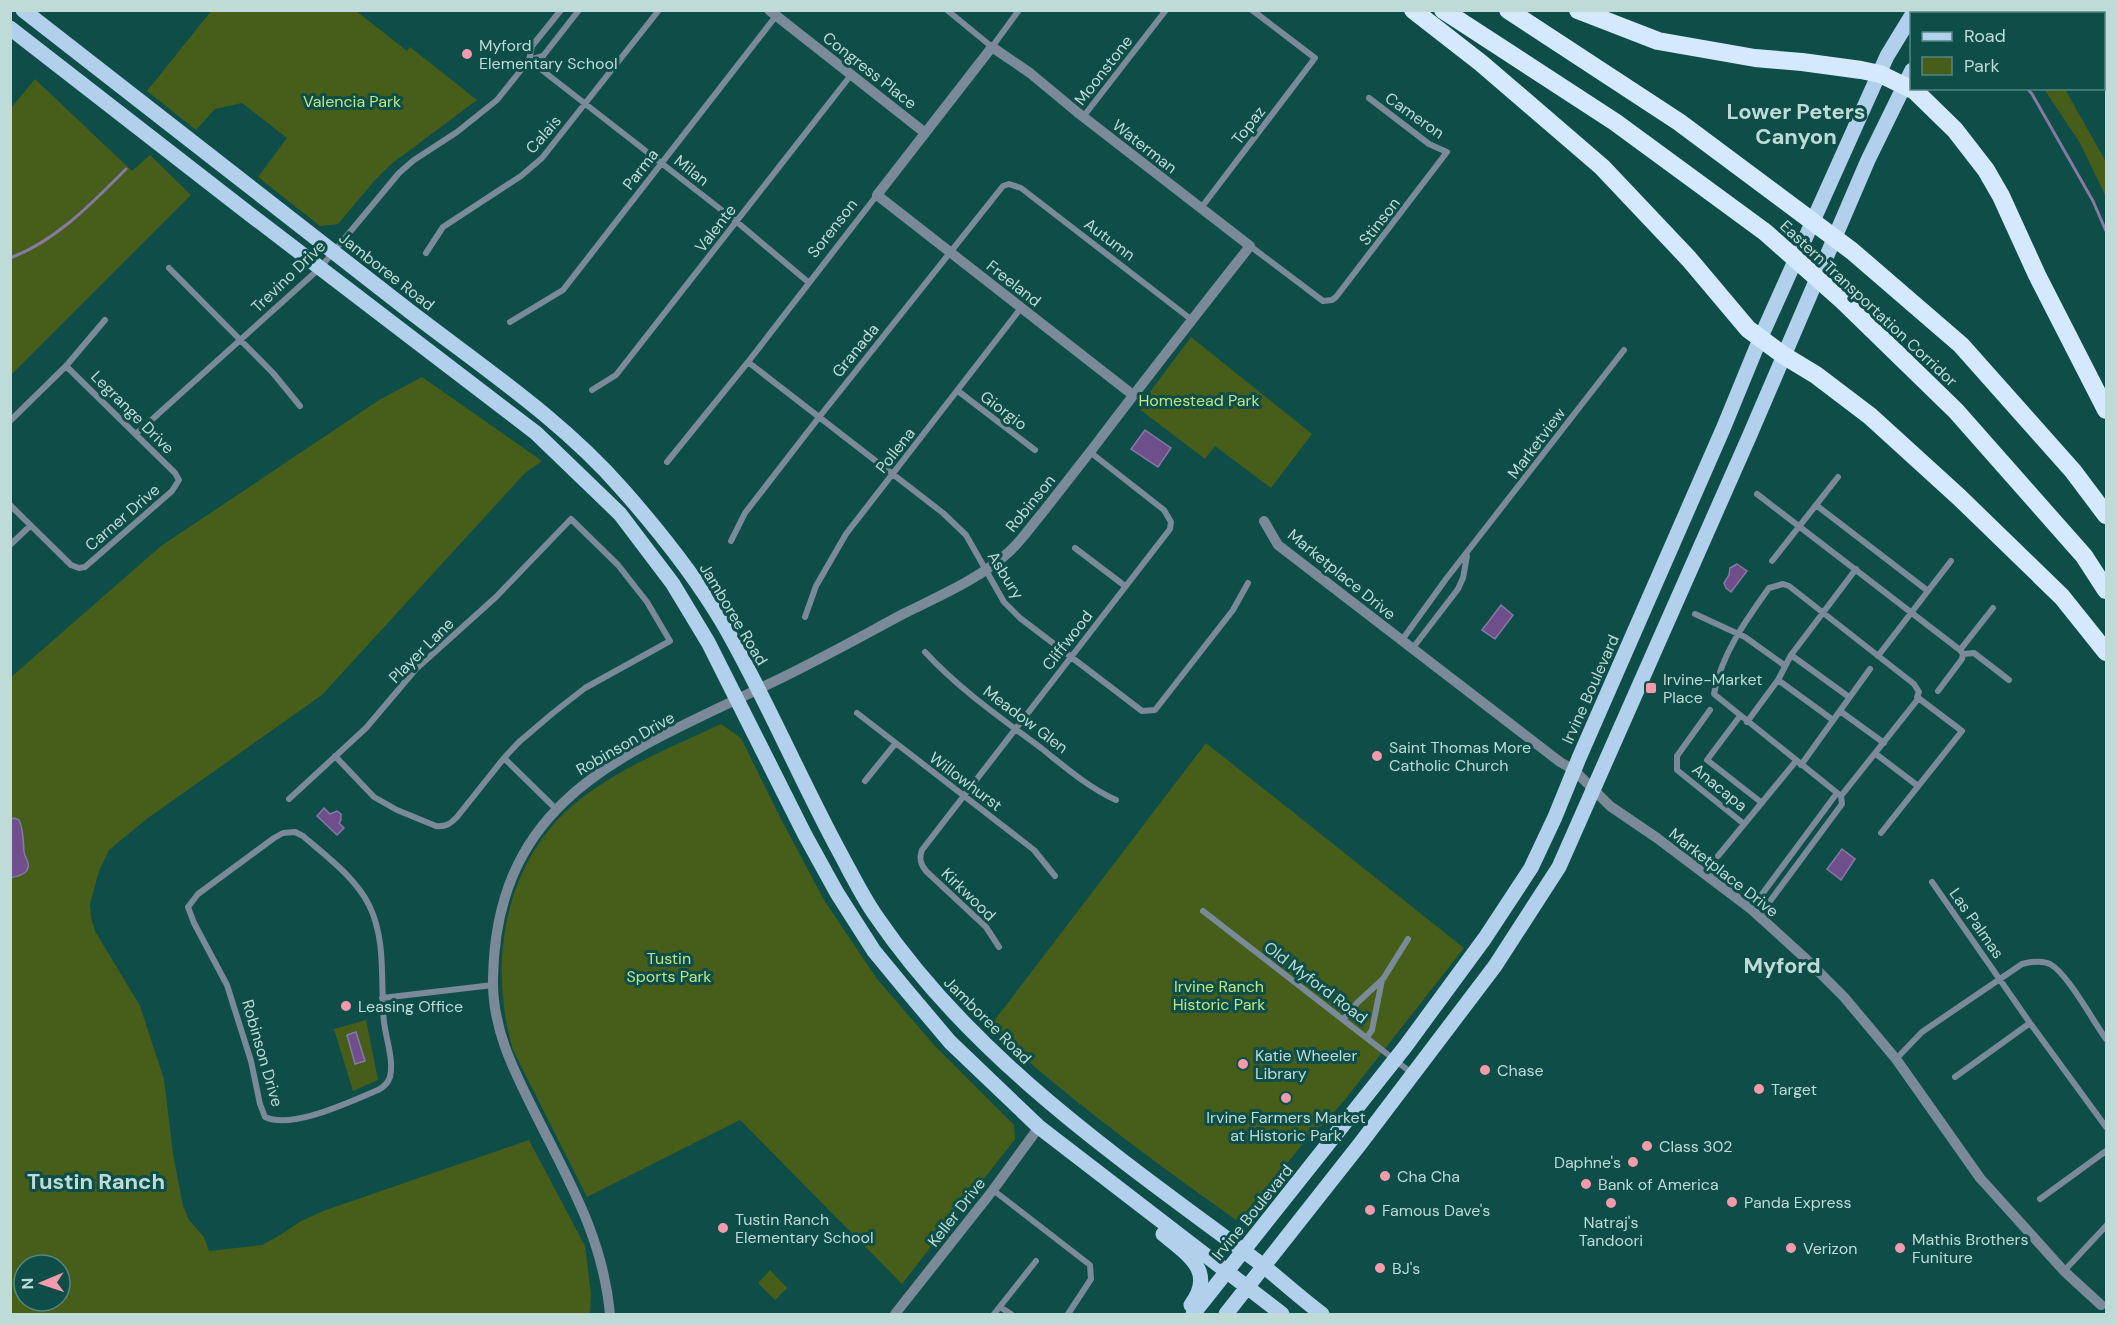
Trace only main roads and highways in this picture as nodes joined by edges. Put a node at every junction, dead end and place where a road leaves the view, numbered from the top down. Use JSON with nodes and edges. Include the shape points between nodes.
{"nodes":[{"id":1,"x":22,"y":10,"type":"edge"},
{"id":2,"x":1413,"y":10,"type":"edge"},
{"id":3,"x":1443,"y":10,"type":"edge"},
{"id":4,"x":1509,"y":10,"type":"edge"},
{"id":5,"x":1578,"y":10,"type":"edge"},
{"id":6,"x":1910,"y":18,"type":"edge"},
{"id":7,"x":10,"y":28,"type":"edge"},
{"id":8,"x":1880,"y":74,"type":"junction"},
{"id":9,"x":1907,"y":78,"type":"edge"},
{"id":10,"x":1915,"y":90,"type":"edge"},
{"id":11,"x":1760,"y":339,"type":"junction"},
{"id":12,"x":1783,"y":355,"type":"junction"},
{"id":13,"x":2106,"y":410,"type":"edge"},
{"id":14,"x":2106,"y":515,"type":"edge"},
{"id":15,"x":2106,"y":590,"type":"edge"},
{"id":16,"x":2106,"y":652,"type":"edge"},
{"id":17,"x":1106,"y":1178,"type":"junction"},
{"id":18,"x":1244,"y":1251,"type":"junction"},
{"id":19,"x":1264,"y":1266,"type":"junction"},
{"id":20,"x":1227,"y":1272,"type":"junction"},
{"id":21,"x":1247,"y":1288,"type":"junction"},
{"id":22,"x":1184,"y":1314,"type":"edge"},
{"id":23,"x":1192,"y":1314,"type":"edge"},
{"id":24,"x":1226,"y":1314,"type":"edge"},
{"id":25,"x":1282,"y":1314,"type":"edge"},
{"id":26,"x":1322,"y":1314,"type":"edge"}],
"edges":[{"from":1,"to":18,"type":"main road","name":"Jamboree Road","via":[[525,398],[619,485],[693,577],[723,624],[873,912],[914,968],[975,1037],[1056,1109]]},
{"from":2,"to":11,"type":"highway","via":[[1602,167]]},
{"from":3,"to":15,"type":"highway","name":"Eastern Transportation Corridor","via":[[1615,122],[1765,232],[1956,411],[2084,556]]},
{"from":4,"to":14,"type":"highway","name":"Eastern Transportation Corridor","via":[[1679,122],[1852,251],[1961,345],[2073,471]]},
{"from":5,"to":8,"type":"highway","via":[[1658,41]]},
{"from":6,"to":8,"type":"main road","name":"Irvine Boulevard"},
{"from":7,"to":17,"type":"main road","via":[[536,433],[621,514],[673,584],[708,642],[805,835],[874,951],[950,1042],[1039,1128]]},
{"from":8,"to":9,"type":"highway"},
{"from":8,"to":11,"type":"main road","name":"Irvine Boulevard"},
{"from":9,"to":12,"type":"main road"},
{"from":10,"to":13,"type":"highway","via":[[1956,130],[1986,170]]},
{"from":11,"to":12,"type":"highway"},
{"from":11,"to":18,"type":"main road","name":"Irvine Boulevard","via":[[1531,868],[1395,1060]]},
{"from":12,"to":16,"type":"highway","via":[[1870,416],[1959,497],[2062,597]]},
{"from":12,"to":19,"type":"main road","via":[[1549,885],[1495,966]]},
{"from":17,"to":20,"type":"main road"},
{"from":17,"to":22,"type":"main road","via":[[1119,1198],[1196,1262],[1200,1275],[1198,1295]]},
{"from":18,"to":19,"type":"main road","name":"Jamboree Road"},
{"from":18,"to":20,"type":"main road","name":"Irvine Boulevard"},
{"from":19,"to":21,"type":"main road"},
{"from":19,"to":26,"type":"main road","name":"Jamboree Road"},
{"from":20,"to":21,"type":"main road"},
{"from":20,"to":23,"type":"main road","name":"Irvine Boulevard"},
{"from":21,"to":24,"type":"main road"},
{"from":21,"to":25,"type":"main road"}]}
